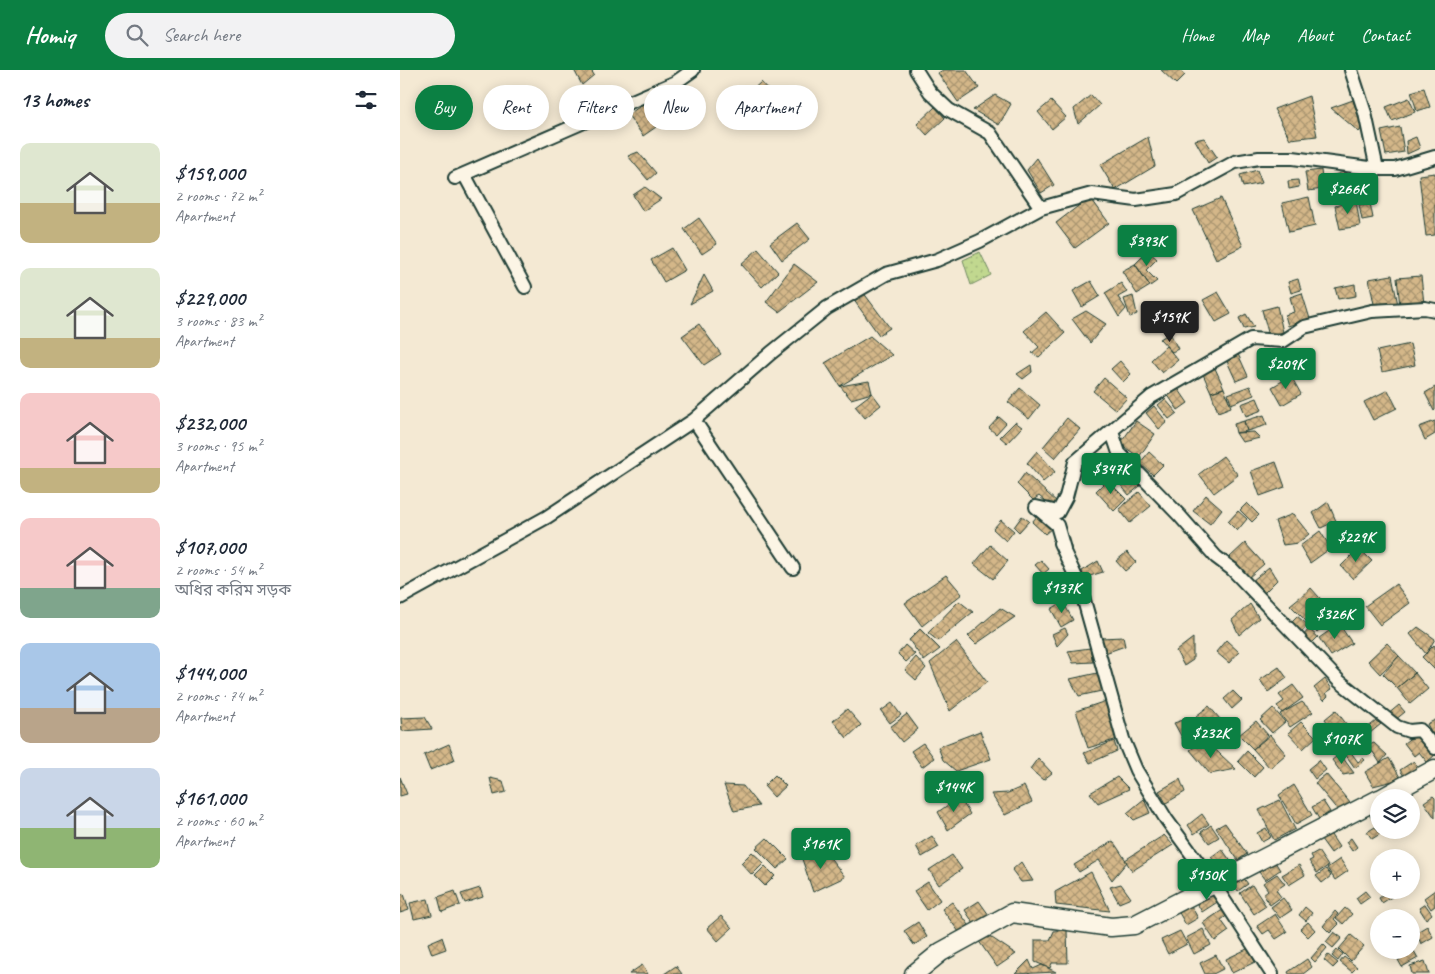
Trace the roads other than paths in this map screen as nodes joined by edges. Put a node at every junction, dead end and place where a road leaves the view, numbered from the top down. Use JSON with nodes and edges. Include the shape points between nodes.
{"nodes":[{"id":1,"x":692,"y":70,"type":"edge"},
{"id":2,"x":916,"y":70,"type":"edge"},
{"id":3,"x":1351,"y":70,"type":"edge"},
{"id":4,"x":1435,"y":156,"type":"edge"},
{"id":5,"x":1377,"y":169,"type":"junction"},
{"id":6,"x":1041,"y":208,"type":"junction"},
{"id":7,"x":525,"y":287,"type":"dead end"},
{"id":8,"x":1435,"y":310,"type":"edge"},
{"id":9,"x":694,"y":420,"type":"junction"},
{"id":10,"x":1112,"y":432,"type":"junction"},
{"id":11,"x":793,"y":568,"type":"dead end"},
{"id":12,"x":400,"y":598,"type":"edge"},
{"id":13,"x":1435,"y":748,"type":"edge"},
{"id":14,"x":1435,"y":769,"type":"edge"},
{"id":15,"x":1397,"y":789,"type":"edge"},
{"id":16,"x":1370,"y":803,"type":"edge"},
{"id":17,"x":1213,"y":883,"type":"junction"},
{"id":18,"x":914,"y":974,"type":"edge"},
{"id":19,"x":1272,"y":974,"type":"edge"}],
"edges":[{"from":1,"to":7,"type":"street","via":[[676,82],[460,176]]},
{"from":2,"to":6,"type":"street","via":[[930,92],[950,110],[990,133]]},
{"from":3,"to":5,"type":"street","via":[[1365,113]]},
{"from":4,"to":5,"type":"street","via":[[1395,169]]},
{"from":5,"to":6,"type":"street","via":[[1293,158],[1259,158],[1235,162],[1176,194],[1136,200],[1092,194]]},
{"from":6,"to":9,"type":"street","via":[[937,260],[886,274],[827,308]]},
{"from":8,"to":10,"type":"street","via":[[1372,312],[1304,327],[1283,341],[1252,340],[1151,397]]},
{"from":9,"to":11,"type":"street"},
{"from":9,"to":12,"type":"street","via":[[546,517]]},
{"from":10,"to":13,"type":"street","via":[[1119,453],[1339,681],[1397,727],[1420,730]]},
{"from":10,"to":17,"type":"street","via":[[1075,462],[1066,497],[1058,512],[1036,507],[1057,526],[1061,545],[1086,605],[1122,739],[1136,770],[1166,819]]},
{"from":14,"to":15,"type":"main road"},
{"from":16,"to":17,"type":"main road"},
{"from":17,"to":18,"type":"main road","via":[[1134,925],[1111,927],[1018,913],[1007,915],[989,928],[941,952]]},
{"from":17,"to":19,"type":"street"}]}
